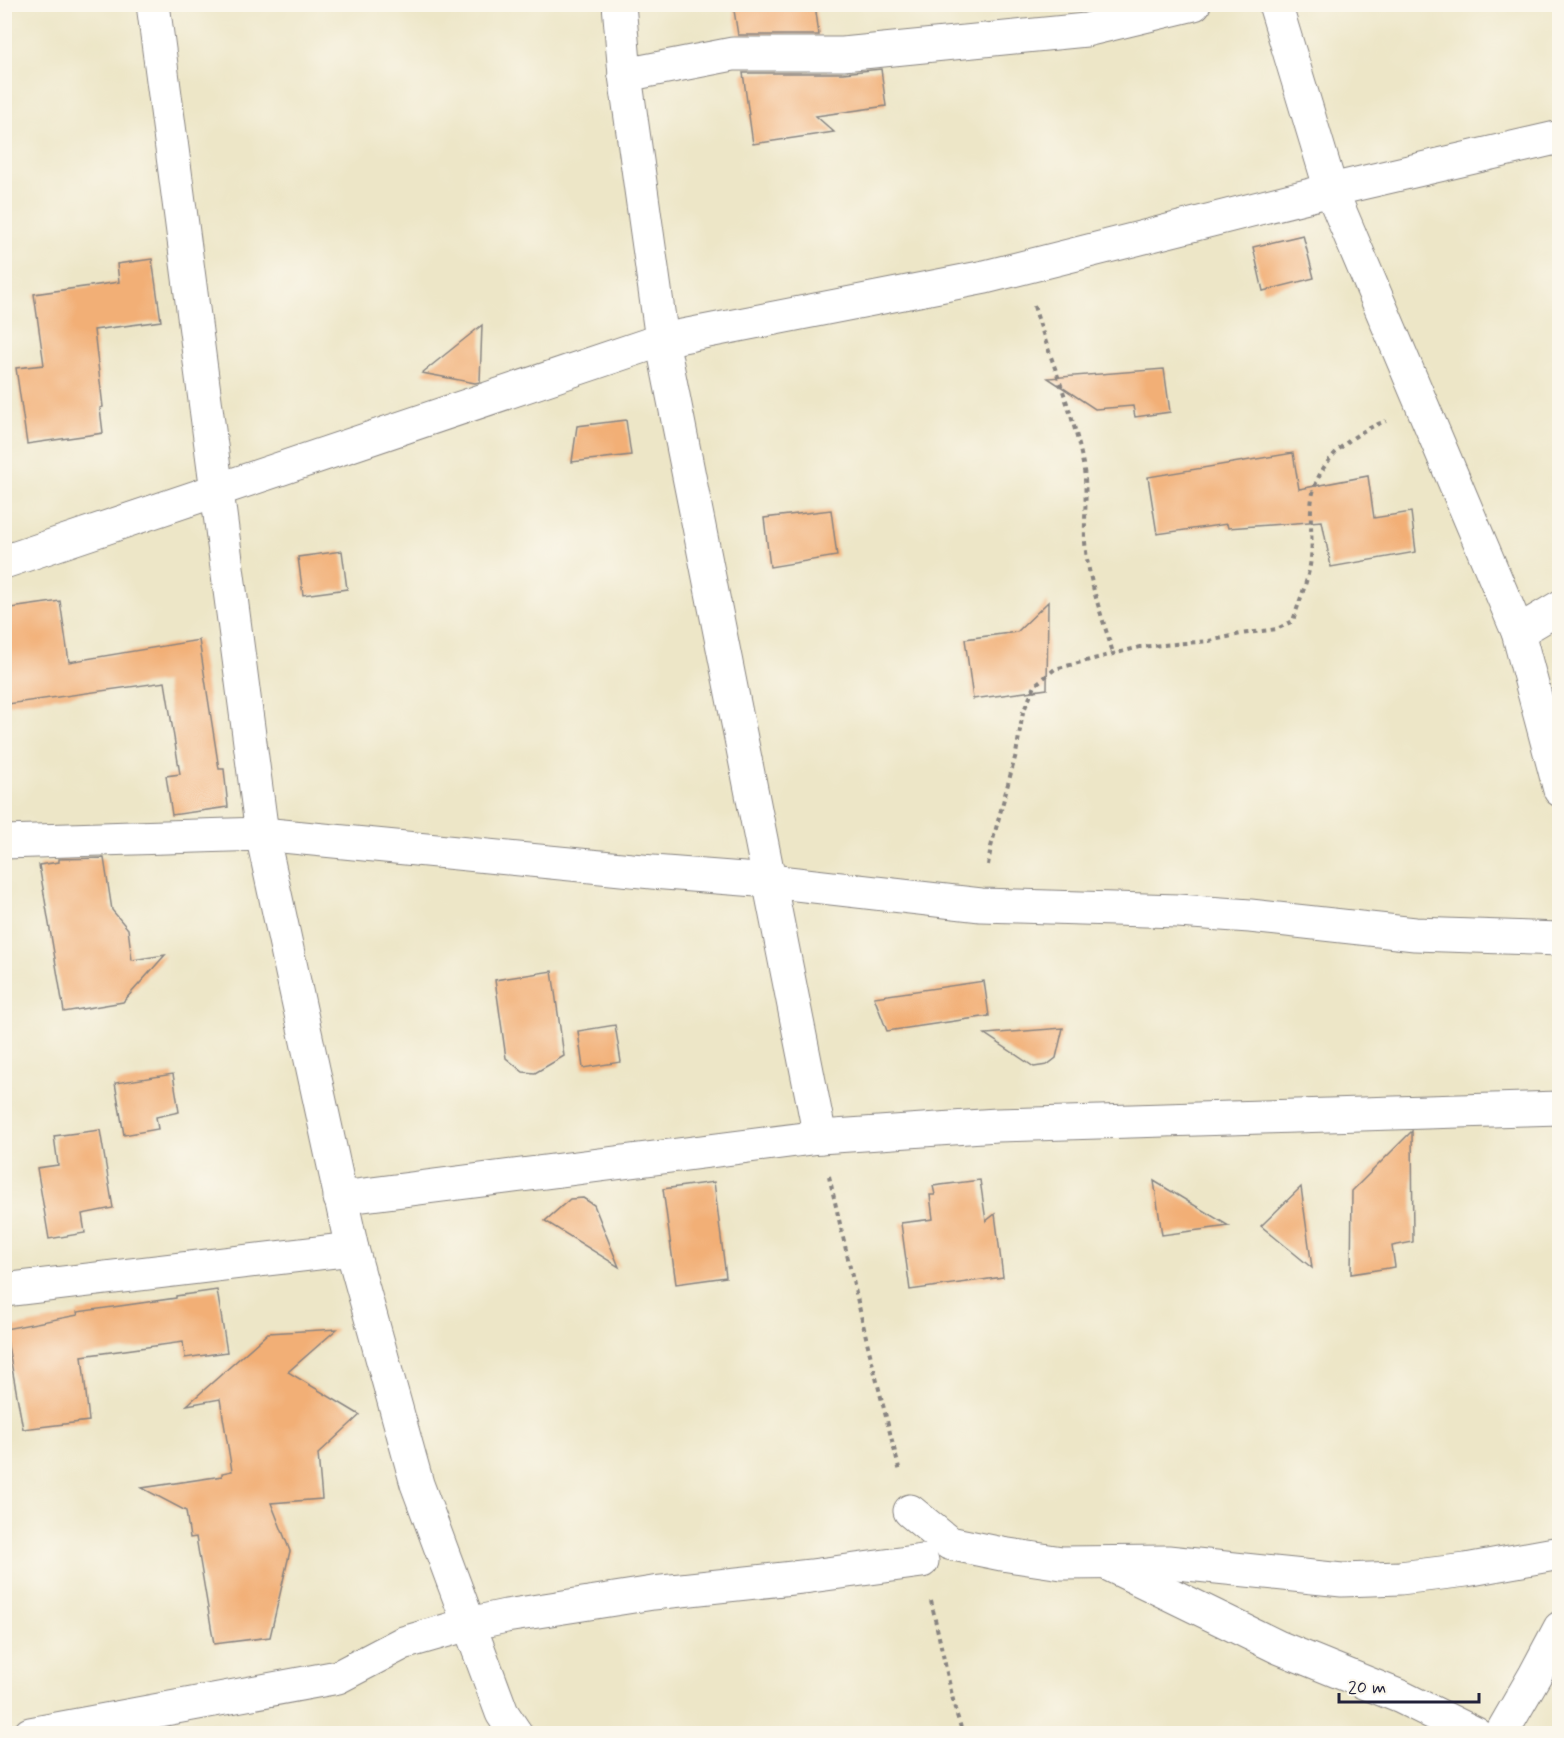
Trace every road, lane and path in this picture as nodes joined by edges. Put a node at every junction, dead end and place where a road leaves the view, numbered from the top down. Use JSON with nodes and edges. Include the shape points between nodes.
{"nodes":[{"id":1,"x":153,"y":4,"type":"edge"},
{"id":2,"x":619,"y":4,"type":"edge"},
{"id":3,"x":1194,"y":4,"type":"edge"},
{"id":4,"x":1275,"y":4,"type":"edge"},
{"id":5,"x":625,"y":75,"type":"junction"},
{"id":6,"x":1560,"y":137,"type":"edge"},
{"id":7,"x":1330,"y":190,"type":"junction"},
{"id":8,"x":1022,"y":268,"type":"junction"},
{"id":9,"x":662,"y":340,"type":"junction"},
{"id":10,"x":1423,"y":408,"type":"junction"},
{"id":11,"x":216,"y":491,"type":"junction"},
{"id":12,"x":4,"y":562,"type":"edge"},
{"id":13,"x":1560,"y":607,"type":"edge"},
{"id":14,"x":1518,"y":632,"type":"junction"},
{"id":15,"x":1113,"y":653,"type":"junction"},
{"id":16,"x":1560,"y":790,"type":"edge"},
{"id":17,"x":262,"y":834,"type":"junction"},
{"id":18,"x":4,"y":842,"type":"edge"},
{"id":19,"x":770,"y":881,"type":"junction"},
{"id":20,"x":981,"y":905,"type":"junction"},
{"id":21,"x":1560,"y":939,"type":"edge"},
{"id":22,"x":1560,"y":1108,"type":"edge"},
{"id":23,"x":820,"y":1137,"type":"junction"},
{"id":24,"x":340,"y":1198,"type":"junction"},
{"id":25,"x":352,"y":1249,"type":"junction"},
{"id":26,"x":4,"y":1290,"type":"edge"},
{"id":27,"x":910,"y":1511,"type":"joint"},
{"id":28,"x":1560,"y":1553,"type":"edge"},
{"id":29,"x":922,"y":1561,"type":"joint"},
{"id":30,"x":1106,"y":1563,"type":"junction"},
{"id":31,"x":469,"y":1624,"type":"junction"},
{"id":32,"x":1560,"y":1628,"type":"edge"},
{"id":33,"x":30,"y":1734,"type":"edge"},
{"id":34,"x":516,"y":1734,"type":"edge"},
{"id":35,"x":963,"y":1734,"type":"edge"},
{"id":36,"x":1476,"y":1734,"type":"edge"},
{"id":37,"x":1501,"y":1734,"type":"edge"}],
"edges":[{"from":1,"to":11,"type":"street"},
{"from":2,"to":5,"type":"street"},
{"from":3,"to":5,"type":"street","via":[[1086,30],[843,54],[733,54]]},
{"from":4,"to":7,"type":"street"},
{"from":5,"to":9,"type":"street"},
{"from":6,"to":7,"type":"street"},
{"from":7,"to":8,"type":"street"},
{"from":7,"to":10,"type":"street"},
{"from":8,"to":9,"type":"street"},
{"from":8,"to":15,"type":"path","via":[[1083,461],[1089,573]]},
{"from":9,"to":11,"type":"street"},
{"from":9,"to":19,"type":"street"},
{"from":10,"to":14,"type":"street"},
{"from":10,"to":15,"type":"path","via":[[1369,427],[1339,448],[1320,472],[1312,497],[1311,560],[1293,621],[1277,629],[1209,641],[1140,646]]},
{"from":11,"to":12,"type":"street"},
{"from":11,"to":17,"type":"street"},
{"from":13,"to":14,"type":"street"},
{"from":14,"to":16,"type":"street"},
{"from":15,"to":20,"type":"path","via":[[1054,669],[1036,684],[1023,712]]},
{"from":17,"to":18,"type":"street"},
{"from":17,"to":19,"type":"street"},
{"from":17,"to":24,"type":"street"},
{"from":19,"to":20,"type":"street"},
{"from":19,"to":23,"type":"street"},
{"from":20,"to":21,"type":"street","via":[[1250,915],[1415,934]]},
{"from":22,"to":23,"type":"street","via":[[1008,1125]]},
{"from":23,"to":24,"type":"street"},
{"from":23,"to":27,"type":"path"},
{"from":24,"to":25,"type":"street"},
{"from":25,"to":26,"type":"street"},
{"from":25,"to":31,"type":"street","via":[[417,1484]]},
{"from":27,"to":30,"type":"street","via":[[950,1543],[1062,1563]]},
{"from":28,"to":30,"type":"street","via":[[1400,1578],[1342,1580],[1168,1562]]},
{"from":29,"to":31,"type":"street","via":[[652,1593]]},
{"from":29,"to":35,"type":"path"},
{"from":30,"to":36,"type":"street","via":[[1278,1647],[1401,1697]]},
{"from":31,"to":33,"type":"street","via":[[403,1643],[338,1677]]},
{"from":31,"to":34,"type":"street","via":[[502,1713]]},
{"from":32,"to":37,"type":"street"}]}
